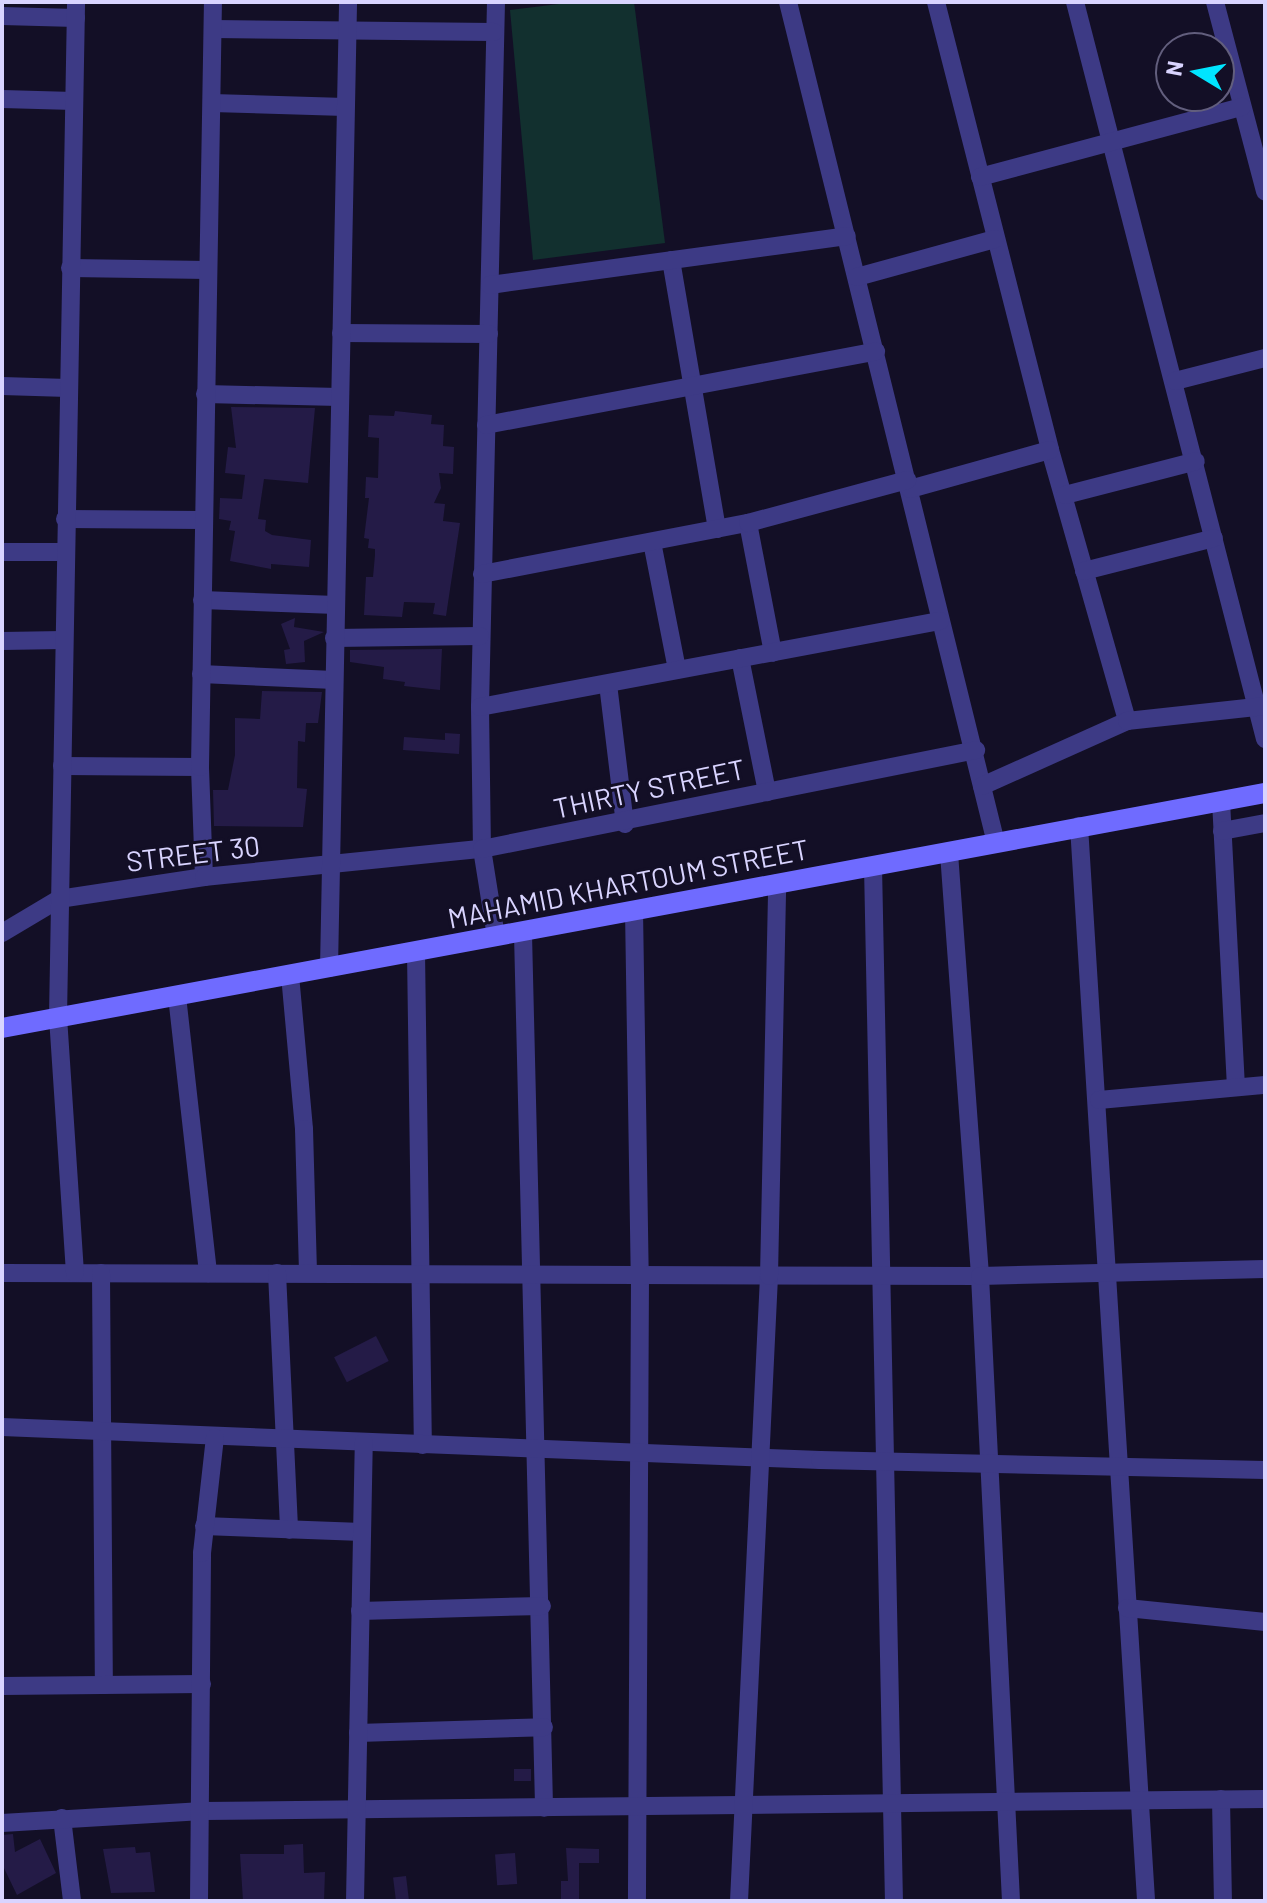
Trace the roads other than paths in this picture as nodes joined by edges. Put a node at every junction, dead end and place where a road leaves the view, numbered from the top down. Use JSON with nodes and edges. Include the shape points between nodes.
{"nodes":[{"id":1,"x":213,"y":2,"type":"edge"},
{"id":2,"x":348,"y":2,"type":"edge"},
{"id":3,"x":496,"y":2,"type":"edge"},
{"id":4,"x":788,"y":2,"type":"edge"},
{"id":5,"x":936,"y":2,"type":"edge"},
{"id":6,"x":1075,"y":2,"type":"edge"},
{"id":7,"x":1215,"y":2,"type":"edge"},
{"id":8,"x":76,"y":10,"type":"edge"},
{"id":9,"x":2,"y":16,"type":"edge"},
{"id":10,"x":213,"y":29,"type":"junction"},
{"id":11,"x":348,"y":29,"type":"junction"},
{"id":12,"x":494,"y":32,"type":"junction"},
{"id":13,"x":2,"y":99,"type":"edge"},
{"id":14,"x":74,"y":101,"type":"junction"},
{"id":15,"x":212,"y":103,"type":"junction"},
{"id":16,"x":345,"y":107,"type":"junction"},
{"id":17,"x":1242,"y":107,"type":"junction"},
{"id":18,"x":1112,"y":140,"type":"junction"},
{"id":19,"x":980,"y":177,"type":"junction"},
{"id":20,"x":1265,"y":189,"type":"edge"},
{"id":21,"x":847,"y":236,"type":"junction"},
{"id":22,"x":995,"y":239,"type":"junction"},
{"id":23,"x":671,"y":260,"type":"junction"},
{"id":24,"x":70,"y":268,"type":"junction"},
{"id":25,"x":208,"y":270,"type":"junction"},
{"id":26,"x":857,"y":277,"type":"junction"},
{"id":27,"x":490,"y":285,"type":"junction"},
{"id":28,"x":341,"y":333,"type":"junction"},
{"id":29,"x":489,"y":334,"type":"junction"},
{"id":30,"x":876,"y":351,"type":"junction"},
{"id":31,"x":1265,"y":358,"type":"edge"},
{"id":32,"x":1175,"y":381,"type":"junction"},
{"id":33,"x":2,"y":386,"type":"edge"},
{"id":34,"x":68,"y":388,"type":"junction"},
{"id":35,"x":693,"y":388,"type":"junction"},
{"id":36,"x":205,"y":394,"type":"junction"},
{"id":37,"x":339,"y":397,"type":"junction"},
{"id":38,"x":486,"y":425,"type":"junction"},
{"id":39,"x":1050,"y":450,"type":"junction"},
{"id":40,"x":1196,"y":461,"type":"junction"},
{"id":41,"x":908,"y":484,"type":"junction"},
{"id":42,"x":1065,"y":495,"type":"junction"},
{"id":43,"x":65,"y":519,"type":"junction"},
{"id":44,"x":203,"y":520,"type":"junction"},
{"id":45,"x":748,"y":523,"type":"junction"},
{"id":46,"x":717,"y":529,"type":"junction"},
{"id":47,"x":1214,"y":538,"type":"junction"},
{"id":48,"x":652,"y":542,"type":"junction"},
{"id":49,"x":2,"y":552,"type":"edge"},
{"id":50,"x":65,"y":552,"type":"junction"},
{"id":51,"x":1084,"y":571,"type":"junction"},
{"id":52,"x":482,"y":574,"type":"junction"},
{"id":53,"x":202,"y":600,"type":"junction"},
{"id":54,"x":336,"y":605,"type":"junction"},
{"id":55,"x":940,"y":621,"type":"junction"},
{"id":56,"x":480,"y":636,"type":"junction"},
{"id":57,"x":334,"y":638,"type":"junction"},
{"id":58,"x":63,"y":640,"type":"junction"},
{"id":59,"x":2,"y":641,"type":"edge"},
{"id":60,"x":773,"y":653,"type":"junction"},
{"id":61,"x":740,"y":658,"type":"junction"},
{"id":62,"x":677,"y":670,"type":"junction"},
{"id":63,"x":201,"y":674,"type":"junction"},
{"id":64,"x":334,"y":680,"type":"junction"},
{"id":65,"x":608,"y":684,"type":"junction"},
{"id":66,"x":480,"y":707,"type":"junction"},
{"id":67,"x":1261,"y":708,"type":"edge"},
{"id":68,"x":1127,"y":721,"type":"junction"},
{"id":69,"x":1265,"y":739,"type":"edge"},
{"id":70,"x":976,"y":750,"type":"junction"},
{"id":71,"x":62,"y":766,"type":"junction"},
{"id":72,"x":200,"y":767,"type":"junction"},
{"id":73,"x":982,"y":786,"type":"junction"},
{"id":74,"x":767,"y":792,"type":"junction"},
{"id":75,"x":1265,"y":793,"type":"edge"},
{"id":76,"x":1221,"y":801,"type":"junction"},
{"id":77,"x":1265,"y":823,"type":"edge"},
{"id":78,"x":625,"y":824,"type":"junction"},
{"id":79,"x":1079,"y":826,"type":"junction"},
{"id":80,"x":1222,"y":831,"type":"junction"},
{"id":81,"x":996,"y":843,"type":"junction"},
{"id":82,"x":482,"y":849,"type":"junction"},
{"id":83,"x":949,"y":853,"type":"junction"},
{"id":84,"x":873,"y":866,"type":"junction"},
{"id":85,"x":333,"y":867,"type":"junction"},
{"id":86,"x":204,"y":877,"type":"junction"},
{"id":87,"x":777,"y":883,"type":"junction"},
{"id":88,"x":59,"y":899,"type":"junction"},
{"id":89,"x":634,"y":910,"type":"junction"},
{"id":90,"x":2,"y":933,"type":"edge"},
{"id":91,"x":523,"y":934,"type":"junction"},
{"id":92,"x":496,"y":936,"type":"junction"},
{"id":93,"x":416,"y":952,"type":"junction"},
{"id":94,"x":329,"y":968,"type":"junction"},
{"id":95,"x":290,"y":975,"type":"junction"},
{"id":96,"x":177,"y":996,"type":"junction"},
{"id":97,"x":58,"y":1017,"type":"junction"},
{"id":98,"x":2,"y":1028,"type":"edge"},
{"id":99,"x":1265,"y":1085,"type":"edge"},
{"id":100,"x":1236,"y":1087,"type":"junction"},
{"id":101,"x":1099,"y":1100,"type":"junction"},
{"id":102,"x":1265,"y":1269,"type":"edge"},
{"id":103,"x":2,"y":1273,"type":"edge"},
{"id":104,"x":75,"y":1273,"type":"junction"},
{"id":105,"x":101,"y":1273,"type":"junction"},
{"id":106,"x":208,"y":1273,"type":"junction"},
{"id":107,"x":277,"y":1273,"type":"junction"},
{"id":108,"x":308,"y":1273,"type":"junction"},
{"id":109,"x":1110,"y":1273,"type":"junction"},
{"id":110,"x":421,"y":1275,"type":"junction"},
{"id":111,"x":530,"y":1276,"type":"junction"},
{"id":112,"x":640,"y":1276,"type":"junction"},
{"id":113,"x":769,"y":1276,"type":"junction"},
{"id":114,"x":884,"y":1276,"type":"junction"},
{"id":115,"x":980,"y":1276,"type":"junction"},
{"id":116,"x":2,"y":1427,"type":"edge"},
{"id":117,"x":103,"y":1434,"type":"junction"},
{"id":118,"x":215,"y":1438,"type":"junction"},
{"id":119,"x":286,"y":1440,"type":"junction"},
{"id":120,"x":364,"y":1442,"type":"junction"},
{"id":121,"x":423,"y":1445,"type":"junction"},
{"id":122,"x":536,"y":1449,"type":"junction"},
{"id":123,"x":639,"y":1453,"type":"junction"},
{"id":124,"x":760,"y":1457,"type":"junction"},
{"id":125,"x":889,"y":1461,"type":"junction"},
{"id":126,"x":988,"y":1464,"type":"junction"},
{"id":127,"x":1120,"y":1467,"type":"junction"},
{"id":128,"x":1265,"y":1470,"type":"edge"},
{"id":129,"x":204,"y":1526,"type":"junction"},
{"id":130,"x":289,"y":1530,"type":"junction"},
{"id":131,"x":362,"y":1532,"type":"junction"},
{"id":132,"x":542,"y":1606,"type":"junction"},
{"id":133,"x":1127,"y":1608,"type":"junction"},
{"id":134,"x":360,"y":1611,"type":"junction"},
{"id":135,"x":1265,"y":1622,"type":"edge"},
{"id":136,"x":202,"y":1684,"type":"junction"},
{"id":137,"x":104,"y":1685,"type":"junction"},
{"id":138,"x":2,"y":1686,"type":"edge"},
{"id":139,"x":544,"y":1727,"type":"junction"},
{"id":140,"x":358,"y":1733,"type":"junction"},
{"id":141,"x":1221,"y":1799,"type":"junction"},
{"id":142,"x":1265,"y":1799,"type":"edge"},
{"id":143,"x":1139,"y":1800,"type":"junction"},
{"id":144,"x":744,"y":1802,"type":"junction"},
{"id":145,"x":1005,"y":1802,"type":"junction"},
{"id":146,"x":891,"y":1804,"type":"junction"},
{"id":147,"x":638,"y":1805,"type":"junction"},
{"id":148,"x":544,"y":1808,"type":"junction"},
{"id":149,"x":356,"y":1810,"type":"junction"},
{"id":150,"x":203,"y":1811,"type":"junction"},
{"id":151,"x":62,"y":1818,"type":"junction"},
{"id":152,"x":2,"y":1823,"type":"edge"},
{"id":153,"x":72,"y":1901,"type":"edge"},
{"id":154,"x":199,"y":1901,"type":"edge"},
{"id":155,"x":355,"y":1901,"type":"edge"},
{"id":156,"x":637,"y":1901,"type":"edge"},
{"id":157,"x":739,"y":1901,"type":"edge"},
{"id":158,"x":894,"y":1901,"type":"edge"},
{"id":159,"x":1011,"y":1901,"type":"edge"},
{"id":160,"x":1146,"y":1901,"type":"edge"},
{"id":161,"x":1223,"y":1901,"type":"edge"}],
"edges":[{"from":1,"to":10,"type":"street"},
{"from":2,"to":11,"type":"street"},
{"from":3,"to":12,"type":"street"},
{"from":4,"to":21,"type":"street"},
{"from":5,"to":19,"type":"street"},
{"from":6,"to":18,"type":"street"},
{"from":7,"to":17,"type":"street"},
{"from":8,"to":9,"type":"street"},
{"from":8,"to":14,"type":"street"},
{"from":10,"to":11,"type":"street"},
{"from":10,"to":15,"type":"street"},
{"from":11,"to":12,"type":"street"},
{"from":11,"to":16,"type":"street"},
{"from":12,"to":27,"type":"street"},
{"from":13,"to":14,"type":"street"},
{"from":14,"to":24,"type":"street"},
{"from":15,"to":16,"type":"street"},
{"from":15,"to":25,"type":"street"},
{"from":16,"to":28,"type":"street"},
{"from":17,"to":18,"type":"street"},
{"from":17,"to":20,"type":"street"},
{"from":18,"to":19,"type":"street"},
{"from":18,"to":32,"type":"street"},
{"from":19,"to":22,"type":"street"},
{"from":21,"to":23,"type":"street"},
{"from":21,"to":26,"type":"street"},
{"from":22,"to":26,"type":"street"},
{"from":22,"to":39,"type":"street"},
{"from":23,"to":27,"type":"street"},
{"from":23,"to":35,"type":"street"},
{"from":24,"to":25,"type":"street"},
{"from":24,"to":34,"type":"street"},
{"from":25,"to":36,"type":"street"},
{"from":26,"to":30,"type":"street"},
{"from":27,"to":29,"type":"street"},
{"from":28,"to":29,"type":"street"},
{"from":28,"to":37,"type":"street"},
{"from":29,"to":38,"type":"street"},
{"from":30,"to":35,"type":"street"},
{"from":30,"to":41,"type":"street"},
{"from":31,"to":32,"type":"street"},
{"from":32,"to":40,"type":"street"},
{"from":33,"to":34,"type":"street"},
{"from":34,"to":43,"type":"street"},
{"from":35,"to":38,"type":"street"},
{"from":35,"to":46,"type":"street"},
{"from":36,"to":37,"type":"street"},
{"from":36,"to":44,"type":"street"},
{"from":37,"to":54,"type":"street"},
{"from":38,"to":52,"type":"street"},
{"from":39,"to":41,"type":"street"},
{"from":39,"to":42,"type":"street"},
{"from":40,"to":42,"type":"street"},
{"from":40,"to":47,"type":"street"},
{"from":41,"to":45,"type":"street"},
{"from":41,"to":55,"type":"street"},
{"from":42,"to":51,"type":"street"},
{"from":43,"to":44,"type":"street"},
{"from":43,"to":50,"type":"street"},
{"from":44,"to":53,"type":"street"},
{"from":45,"to":46,"type":"street"},
{"from":45,"to":60,"type":"street"},
{"from":46,"to":48,"type":"street"},
{"from":47,"to":51,"type":"street"},
{"from":47,"to":67,"type":"street"},
{"from":48,"to":52,"type":"street"},
{"from":48,"to":62,"type":"street"},
{"from":49,"to":50,"type":"street"},
{"from":50,"to":58,"type":"street"},
{"from":51,"to":68,"type":"street"},
{"from":52,"to":56,"type":"street"},
{"from":53,"to":54,"type":"street"},
{"from":53,"to":63,"type":"street"},
{"from":54,"to":57,"type":"street"},
{"from":55,"to":60,"type":"street"},
{"from":55,"to":70,"type":"street"},
{"from":56,"to":57,"type":"street"},
{"from":56,"to":66,"type":"street"},
{"from":57,"to":64,"type":"street"},
{"from":58,"to":59,"type":"street"},
{"from":58,"to":71,"type":"street"},
{"from":60,"to":61,"type":"street"},
{"from":61,"to":62,"type":"street"},
{"from":61,"to":74,"type":"street"},
{"from":62,"to":65,"type":"street"},
{"from":63,"to":64,"type":"street"},
{"from":63,"to":72,"type":"street"},
{"from":64,"to":85,"type":"street"},
{"from":65,"to":66,"type":"street"},
{"from":65,"to":78,"type":"street"},
{"from":66,"to":82,"type":"street"},
{"from":67,"to":68,"type":"street"},
{"from":67,"to":69,"type":"street"},
{"from":68,"to":73,"type":"street"},
{"from":70,"to":73,"type":"street"},
{"from":70,"to":74,"type":"street","name":"THIRTY STREET"},
{"from":71,"to":72,"type":"street"},
{"from":71,"to":88,"type":"street"},
{"from":72,"to":86,"type":"street"},
{"from":73,"to":81,"type":"street"},
{"from":74,"to":78,"type":"street","name":"THIRTY STREET"},
{"from":75,"to":76,"type":"street","name":"MAHAMID KHARTOUM STREET"},
{"from":76,"to":79,"type":"street","name":"MAHAMID KHARTOUM STREET"},
{"from":76,"to":80,"type":"street"},
{"from":77,"to":80,"type":"street"},
{"from":78,"to":82,"type":"street","name":"THIRTY STREET"},
{"from":79,"to":81,"type":"street","name":"MAHAMID KHARTOUM STREET"},
{"from":79,"to":101,"type":"street"},
{"from":80,"to":100,"type":"street"},
{"from":81,"to":83,"type":"street","name":"MAHAMID KHARTOUM STREET"},
{"from":82,"to":85,"type":"street","name":"THIRTY STREET"},
{"from":82,"to":92,"type":"street"},
{"from":83,"to":84,"type":"street","name":"MAHAMID KHARTOUM STREET"},
{"from":83,"to":115,"type":"street"},
{"from":84,"to":87,"type":"street","name":"MAHAMID KHARTOUM STREET"},
{"from":84,"to":114,"type":"street"},
{"from":85,"to":86,"type":"street","name":"STREET 30"},
{"from":85,"to":94,"type":"street"},
{"from":86,"to":88,"type":"street","name":"STREET 30"},
{"from":87,"to":89,"type":"street","name":"MAHAMID KHARTOUM STREET"},
{"from":87,"to":113,"type":"street"},
{"from":88,"to":90,"type":"street"},
{"from":88,"to":97,"type":"street"},
{"from":89,"to":91,"type":"street","name":"MAHAMID KHARTOUM STREET"},
{"from":89,"to":112,"type":"street"},
{"from":91,"to":92,"type":"street","name":"MAHAMID KHARTOUM STREET"},
{"from":91,"to":111,"type":"street"},
{"from":92,"to":93,"type":"street","name":"MAHAMID KHARTOUM STREET"},
{"from":93,"to":94,"type":"street","name":"MAHAMID KHARTOUM STREET"},
{"from":93,"to":110,"type":"street"},
{"from":94,"to":95,"type":"street","name":"MAHAMID KHARTOUM STREET"},
{"from":95,"to":96,"type":"street","name":"MAHAMID KHARTOUM STREET"},
{"from":95,"to":108,"type":"street","via":[[304,1129]]},
{"from":96,"to":97,"type":"street","name":"MAHAMID KHARTOUM STREET"},
{"from":96,"to":106,"type":"street"},
{"from":97,"to":98,"type":"street","name":"MAHAMID KHARTOUM STREET"},
{"from":97,"to":104,"type":"street"},
{"from":99,"to":100,"type":"street"},
{"from":100,"to":101,"type":"street"},
{"from":101,"to":109,"type":"street"},
{"from":102,"to":109,"type":"street"},
{"from":103,"to":104,"type":"street"},
{"from":104,"to":105,"type":"street"},
{"from":105,"to":106,"type":"street"},
{"from":105,"to":117,"type":"street"},
{"from":106,"to":107,"type":"street"},
{"from":107,"to":108,"type":"street"},
{"from":107,"to":119,"type":"street"},
{"from":108,"to":110,"type":"street"},
{"from":109,"to":115,"type":"street"},
{"from":109,"to":127,"type":"street"},
{"from":110,"to":111,"type":"street"},
{"from":110,"to":121,"type":"street"},
{"from":111,"to":112,"type":"street"},
{"from":111,"to":122,"type":"street"},
{"from":112,"to":113,"type":"street"},
{"from":112,"to":123,"type":"street"},
{"from":113,"to":114,"type":"street"},
{"from":113,"to":124,"type":"street"},
{"from":114,"to":115,"type":"street"},
{"from":114,"to":125,"type":"street"},
{"from":115,"to":126,"type":"street"},
{"from":116,"to":117,"type":"street"},
{"from":117,"to":118,"type":"street"},
{"from":117,"to":137,"type":"street"},
{"from":118,"to":119,"type":"street"},
{"from":118,"to":129,"type":"street"},
{"from":119,"to":120,"type":"street"},
{"from":119,"to":130,"type":"street"},
{"from":120,"to":121,"type":"street"},
{"from":120,"to":131,"type":"street"},
{"from":121,"to":122,"type":"street"},
{"from":122,"to":123,"type":"street"},
{"from":122,"to":132,"type":"street"},
{"from":123,"to":124,"type":"street"},
{"from":123,"to":147,"type":"street"},
{"from":124,"to":125,"type":"street"},
{"from":124,"to":144,"type":"street"},
{"from":125,"to":126,"type":"street"},
{"from":125,"to":146,"type":"street"},
{"from":126,"to":127,"type":"street"},
{"from":126,"to":145,"type":"street"},
{"from":127,"to":128,"type":"street"},
{"from":127,"to":133,"type":"street"},
{"from":129,"to":130,"type":"street"},
{"from":129,"to":136,"type":"street"},
{"from":130,"to":131,"type":"street"},
{"from":131,"to":134,"type":"street"},
{"from":132,"to":134,"type":"street"},
{"from":132,"to":139,"type":"street"},
{"from":133,"to":135,"type":"street"},
{"from":133,"to":143,"type":"street"},
{"from":134,"to":140,"type":"street"},
{"from":136,"to":137,"type":"street"},
{"from":136,"to":150,"type":"street"},
{"from":137,"to":138,"type":"street"},
{"from":139,"to":140,"type":"street"},
{"from":139,"to":148,"type":"street"},
{"from":140,"to":149,"type":"street"},
{"from":141,"to":142,"type":"street"},
{"from":141,"to":143,"type":"street"},
{"from":141,"to":161,"type":"street"},
{"from":143,"to":145,"type":"street"},
{"from":143,"to":160,"type":"street"},
{"from":144,"to":146,"type":"street"},
{"from":144,"to":147,"type":"street"},
{"from":144,"to":157,"type":"street"},
{"from":145,"to":146,"type":"street"},
{"from":145,"to":159,"type":"street"},
{"from":146,"to":158,"type":"street"},
{"from":147,"to":148,"type":"street"},
{"from":147,"to":156,"type":"street"},
{"from":148,"to":149,"type":"street"},
{"from":149,"to":150,"type":"street"},
{"from":149,"to":155,"type":"street"},
{"from":150,"to":151,"type":"street"},
{"from":150,"to":154,"type":"street"},
{"from":151,"to":152,"type":"street"},
{"from":151,"to":153,"type":"street"}]}
